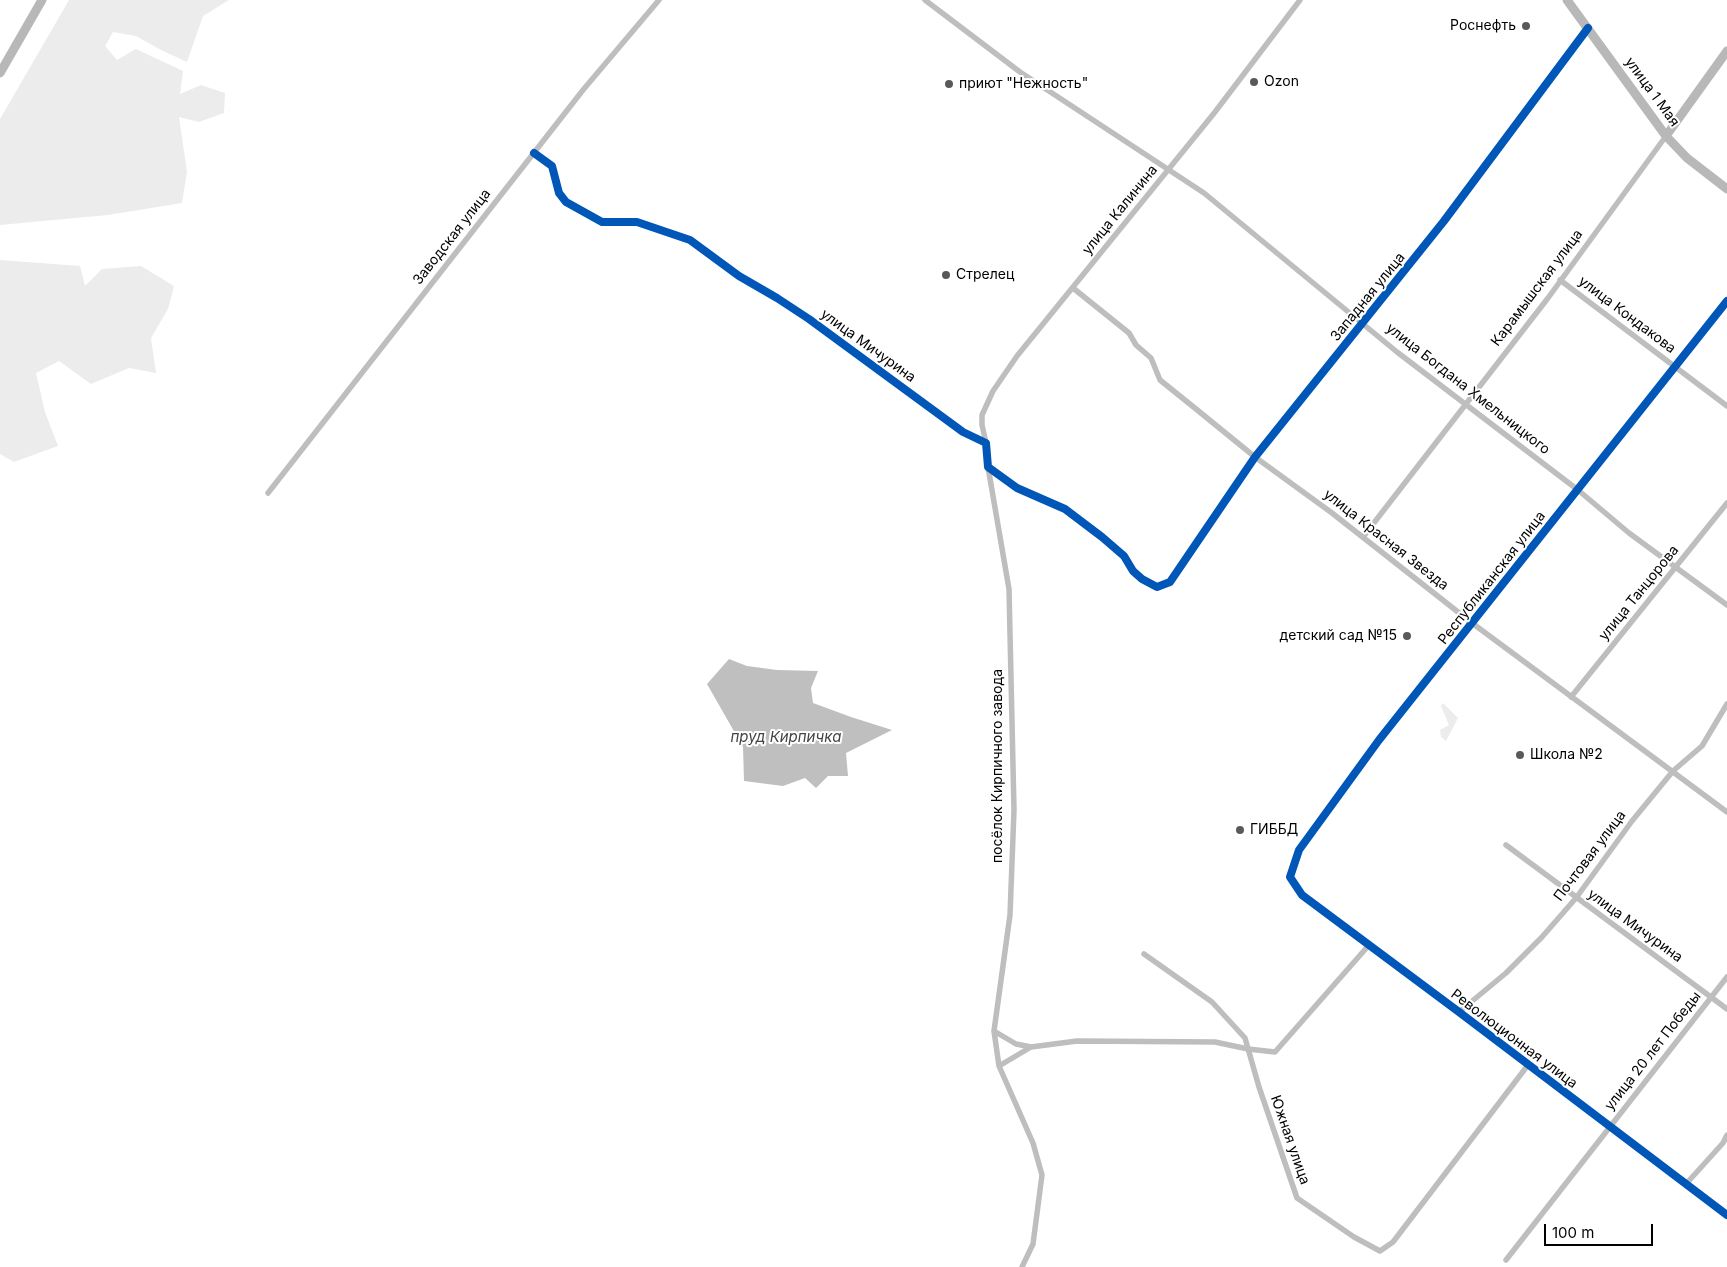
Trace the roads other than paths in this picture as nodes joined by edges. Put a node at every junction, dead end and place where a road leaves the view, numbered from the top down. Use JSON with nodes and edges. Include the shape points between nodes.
{"nodes":[{"id":1,"x":42,"y":0,"type":"edge"},
{"id":2,"x":659,"y":0,"type":"edge"},
{"id":3,"x":925,"y":0,"type":"edge"},
{"id":4,"x":1300,"y":0,"type":"edge"},
{"id":5,"x":1567,"y":0,"type":"edge"},
{"id":6,"x":1588,"y":28,"type":"junction"},
{"id":7,"x":1727,"y":50,"type":"edge"},
{"id":8,"x":0,"y":73,"type":"edge"},
{"id":9,"x":1666,"y":136,"type":"junction"},
{"id":10,"x":534,"y":153,"type":"junction"},
{"id":11,"x":1169,"y":170,"type":"junction"},
{"id":12,"x":1727,"y":188,"type":"edge"},
{"id":13,"x":1560,"y":280,"type":"junction"},
{"id":14,"x":1073,"y":288,"type":"junction"},
{"id":15,"x":1727,"y":302,"type":"edge"},
{"id":16,"x":1364,"y":323,"type":"junction"},
{"id":17,"x":1675,"y":368,"type":"junction"},
{"id":18,"x":1466,"y":404,"type":"junction"},
{"id":19,"x":1727,"y":406,"type":"edge"},
{"id":20,"x":986,"y":443,"type":"junction"},
{"id":21,"x":1255,"y":457,"type":"junction"},
{"id":22,"x":988,"y":467,"type":"junction"},
{"id":23,"x":1578,"y":490,"type":"junction"},
{"id":24,"x":268,"y":493,"type":"dead end"},
{"id":25,"x":1727,"y":503,"type":"edge"},
{"id":26,"x":1363,"y":537,"type":"junction"},
{"id":27,"x":1676,"y":569,"type":"junction"},
{"id":28,"x":1727,"y":605,"type":"edge"},
{"id":29,"x":1472,"y":623,"type":"junction"},
{"id":30,"x":1570,"y":697,"type":"junction"},
{"id":31,"x":1727,"y":704,"type":"edge"},
{"id":32,"x":1672,"y":771,"type":"junction"},
{"id":33,"x":1727,"y":812,"type":"edge"},
{"id":34,"x":1506,"y":845,"type":"dead end"},
{"id":35,"x":1290,"y":877,"type":"joint"},
{"id":36,"x":1576,"y":898,"type":"junction"},
{"id":37,"x":1369,"y":945,"type":"junction"},
{"id":38,"x":1144,"y":954,"type":"dead end"},
{"id":39,"x":1727,"y":977,"type":"edge"},
{"id":40,"x":1711,"y":997,"type":"junction"},
{"id":41,"x":1727,"y":1009,"type":"edge"},
{"id":42,"x":1459,"y":1012,"type":"junction"},
{"id":43,"x":994,"y":1031,"type":"junction"},
{"id":44,"x":1031,"y":1047,"type":"junction"},
{"id":45,"x":1248,"y":1049,"type":"junction"},
{"id":46,"x":1528,"y":1065,"type":"junction"},
{"id":47,"x":999,"y":1066,"type":"junction"},
{"id":48,"x":1610,"y":1128,"type":"junction"},
{"id":49,"x":1727,"y":1135,"type":"edge"},
{"id":50,"x":1686,"y":1184,"type":"junction"},
{"id":51,"x":1727,"y":1215,"type":"edge"},
{"id":52,"x":1506,"y":1260,"type":"dead end"},
{"id":53,"x":1022,"y":1267,"type":"edge"}],
"edges":[{"from":1,"to":8,"type":"street"},
{"from":2,"to":10,"type":"street","name":"Заводская улица"},
{"from":3,"to":11,"type":"street","name":"улица Богдана Хмельницкого","via":[[1020,72]]},
{"from":4,"to":11,"type":"street","name":"улица Калинина"},
{"from":5,"to":6,"type":"street","name":"улица 1 Мая"},
{"from":6,"to":9,"type":"street","name":"улица 1 Мая"},
{"from":6,"to":16,"type":"street","name":"Западная улица","via":[[1444,222]]},
{"from":7,"to":9,"type":"street","name":"Карамышская улица"},
{"from":9,"to":12,"type":"street","name":"улица 1 Мая","via":[[1687,158]]},
{"from":9,"to":13,"type":"street","name":"Карамышская улица"},
{"from":10,"to":20,"type":"street","name":"улица Мичурина","via":[[552,166],[559,193],[566,202],[602,222],[637,222],[690,240],[739,276],[809,319],[963,432]]},
{"from":10,"to":24,"type":"street","name":"Заводская улица"},
{"from":11,"to":14,"type":"street","name":"улица Калинина"},
{"from":11,"to":16,"type":"street","name":"улица Богдана Хмельницкого","via":[[1204,193]]},
{"from":13,"to":17,"type":"street","name":"улица Кондакова"},
{"from":13,"to":18,"type":"street","name":"Карамышская улица"},
{"from":14,"to":20,"type":"street","name":"улица Калинина","via":[[992,391],[982,415]]},
{"from":14,"to":21,"type":"street","name":"улица Красная Звезда","via":[[1128,333],[1151,358],[1160,380]]},
{"from":15,"to":17,"type":"street","name":"Республиканская улица"},
{"from":16,"to":18,"type":"street","name":"улица Богдана Хмельницкого"},
{"from":16,"to":21,"type":"street","name":"Западная улица"},
{"from":17,"to":19,"type":"street","name":"улица Кондакова"},
{"from":17,"to":23,"type":"street","name":"Республиканская улица"},
{"from":18,"to":23,"type":"street","name":"улица Богдана Хмельницкого"},
{"from":18,"to":26,"type":"street","name":"Карамышская улица"},
{"from":20,"to":22,"type":"street"},
{"from":21,"to":22,"type":"street","name":"Западная улица","via":[[1170,582],[1157,587],[1142,579],[1124,556],[1065,509],[1017,488]]},
{"from":21,"to":26,"type":"street","name":"улица Красная Звезда"},
{"from":22,"to":43,"type":"street","name":"посёлок Кирпичного завода","via":[[1009,589],[1014,810],[1010,915]]},
{"from":23,"to":27,"type":"street","name":"улица Богдана Хмельницкого"},
{"from":23,"to":29,"type":"street","name":"Республиканская улица"},
{"from":25,"to":27,"type":"street","name":"улица Танцорова"},
{"from":26,"to":29,"type":"street","name":"улица Красная Звезда"},
{"from":27,"to":28,"type":"street","name":"улица Богдана Хмельницкого"},
{"from":27,"to":30,"type":"street","name":"улица Танцорова"},
{"from":29,"to":30,"type":"street","name":"улица Красная Звезда"},
{"from":29,"to":35,"type":"street","name":"Республиканская улица","via":[[1379,740],[1299,850]]},
{"from":30,"to":32,"type":"street","name":"улица Красная Звезда"},
{"from":31,"to":32,"type":"street","name":"Почтовая улица","via":[[1702,746]]},
{"from":32,"to":33,"type":"street","name":"улица Красная Звезда"},
{"from":32,"to":36,"type":"street","name":"Почтовая улица"},
{"from":34,"to":36,"type":"street","name":"улица Мичурина"},
{"from":35,"to":37,"type":"street","name":"Революционная улица","via":[[1302,895]]},
{"from":36,"to":40,"type":"street","name":"улица Мичурина"},
{"from":36,"to":42,"type":"street","name":"Почтовая улица","via":[[1506,973]]},
{"from":37,"to":42,"type":"street","name":"Революционная улица"},
{"from":37,"to":45,"type":"street","via":[[1276,1052]]},
{"from":38,"to":45,"type":"street","name":"Южная улица","via":[[1212,1002],[1245,1038]]},
{"from":39,"to":40,"type":"street","name":"улица 20 лет Победы"},
{"from":40,"to":41,"type":"street","name":"улица Мичурина"},
{"from":40,"to":48,"type":"street","name":"улица 20 лет Победы"},
{"from":42,"to":46,"type":"street","name":"Революционная улица"},
{"from":43,"to":44,"type":"street","via":[[1016,1044]]},
{"from":43,"to":47,"type":"street","name":"посёлок Кирпичного завода"},
{"from":44,"to":45,"type":"street","via":[[1102,1040],[1215,1042]]},
{"from":44,"to":47,"type":"street"},
{"from":45,"to":46,"type":"street","name":"Южная улица","via":[[1297,1198],[1380,1251],[1393,1242]]},
{"from":46,"to":48,"type":"street","name":"Революционная улица"},
{"from":47,"to":53,"type":"street","name":"посёлок Кирпичного завода","via":[[1033,1143],[1042,1174],[1033,1244]]},
{"from":48,"to":50,"type":"street","name":"Революционная улица"},
{"from":48,"to":52,"type":"street","name":"улица 20 лет Победы"},
{"from":49,"to":50,"type":"street"},
{"from":50,"to":51,"type":"street","name":"Революционная улица"}]}
